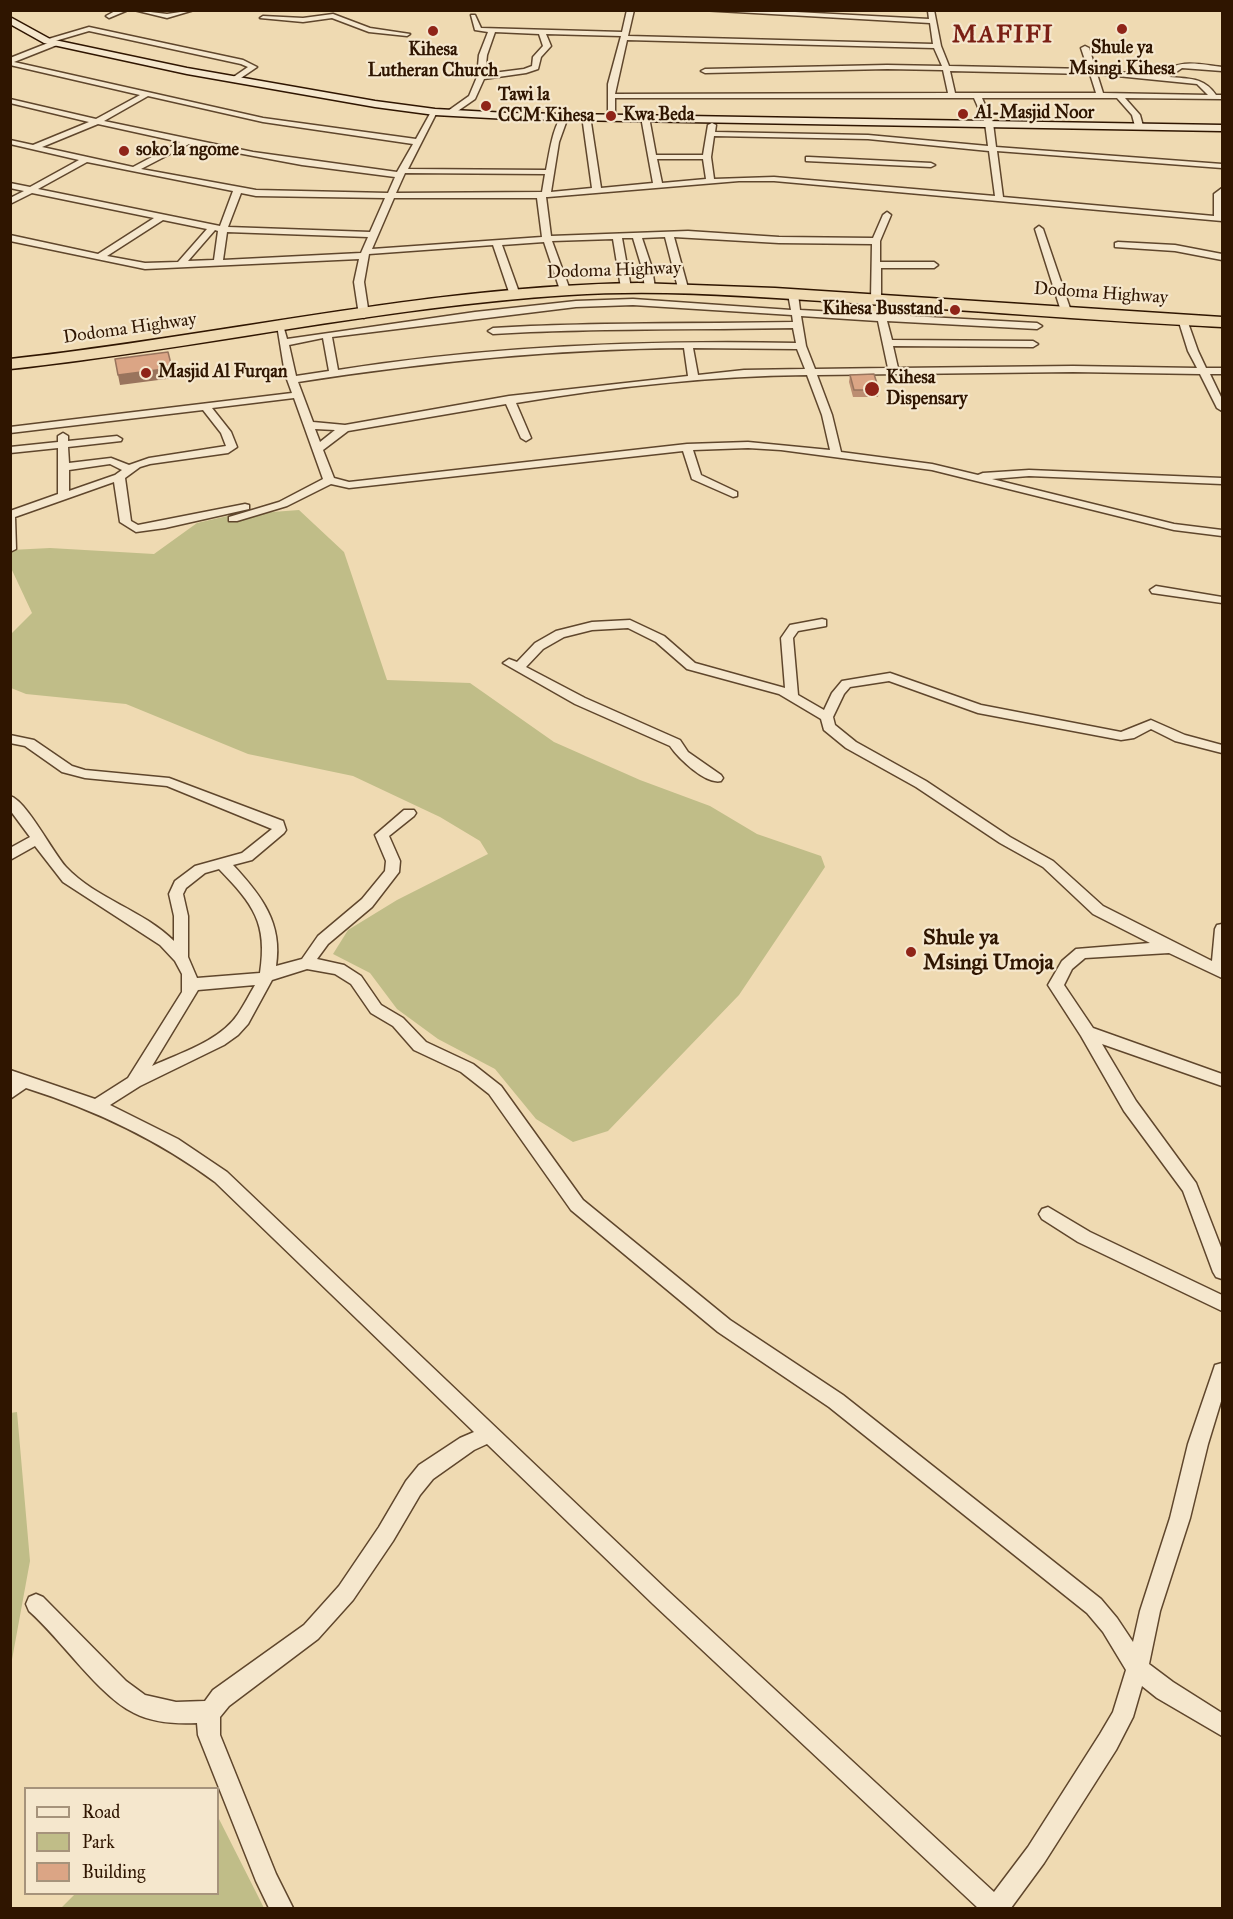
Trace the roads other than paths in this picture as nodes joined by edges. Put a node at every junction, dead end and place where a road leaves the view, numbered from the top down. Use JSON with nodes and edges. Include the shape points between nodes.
{"nodes":[{"id":1,"x":125,"y":10,"type":"edge"},
{"id":2,"x":137,"y":10,"type":"edge"},
{"id":3,"x":191,"y":10,"type":"edge"},
{"id":4,"x":319,"y":10,"type":"edge"},
{"id":5,"x":631,"y":10,"type":"edge"},
{"id":6,"x":704,"y":10,"type":"edge"},
{"id":7,"x":931,"y":10,"type":"edge"},
{"id":8,"x":338,"y":15,"type":"edge"},
{"id":9,"x":109,"y":16,"type":"dead end"},
{"id":10,"x":473,"y":16,"type":"dead end"},
{"id":11,"x":262,"y":18,"type":"dead end"},
{"id":12,"x":11,"y":21,"type":"edge"},
{"id":13,"x":933,"y":21,"type":"junction"},
{"id":14,"x":492,"y":30,"type":"junction"},
{"id":15,"x":542,"y":31,"type":"junction"},
{"id":16,"x":407,"y":33,"type":"dead end"},
{"id":17,"x":624,"y":36,"type":"junction"},
{"id":18,"x":51,"y":42,"type":"junction"},
{"id":19,"x":937,"y":46,"type":"junction"},
{"id":20,"x":1084,"y":48,"type":"dead end"},
{"id":21,"x":10,"y":62,"type":"edge"},
{"id":22,"x":945,"y":68,"type":"junction"},
{"id":23,"x":1222,"y":69,"type":"edge"},
{"id":24,"x":705,"y":71,"type":"dead end"},
{"id":25,"x":1091,"y":71,"type":"junction"},
{"id":26,"x":481,"y":77,"type":"junction"},
{"id":27,"x":1164,"y":79,"type":"junction"},
{"id":28,"x":235,"y":80,"type":"junction"},
{"id":29,"x":146,"y":95,"type":"junction"},
{"id":30,"x":952,"y":95,"type":"junction"},
{"id":31,"x":1100,"y":95,"type":"junction"},
{"id":32,"x":1119,"y":95,"type":"junction"},
{"id":33,"x":612,"y":96,"type":"junction"},
{"id":34,"x":977,"y":96,"type":"junction"},
{"id":35,"x":1218,"y":97,"type":"edge"},
{"id":36,"x":10,"y":101,"type":"edge"},
{"id":37,"x":435,"y":112,"type":"junction"},
{"id":38,"x":449,"y":113,"type":"junction"},
{"id":39,"x":586,"y":116,"type":"junction"},
{"id":40,"x":611,"y":116,"type":"junction"},
{"id":41,"x":564,"y":117,"type":"junction"},
{"id":42,"x":645,"y":117,"type":"junction"},
{"id":43,"x":714,"y":118,"type":"junction"},
{"id":44,"x":803,"y":120,"type":"junction"},
{"id":45,"x":96,"y":122,"type":"junction"},
{"id":46,"x":989,"y":123,"type":"junction"},
{"id":47,"x":1139,"y":126,"type":"junction"},
{"id":48,"x":1222,"y":128,"type":"edge"},
{"id":49,"x":710,"y":134,"type":"junction"},
{"id":50,"x":808,"y":136,"type":"junction"},
{"id":51,"x":10,"y":142,"type":"edge"},
{"id":52,"x":187,"y":142,"type":"junction"},
{"id":53,"x":418,"y":142,"type":"junction"},
{"id":54,"x":34,"y":147,"type":"junction"},
{"id":55,"x":991,"y":149,"type":"junction"},
{"id":56,"x":809,"y":153,"type":"junction"},
{"id":57,"x":654,"y":157,"type":"junction"},
{"id":58,"x":707,"y":157,"type":"junction"},
{"id":59,"x":86,"y":159,"type":"junction"},
{"id":60,"x":931,"y":165,"type":"dead end"},
{"id":61,"x":1222,"y":166,"type":"edge"},
{"id":62,"x":133,"y":170,"type":"junction"},
{"id":63,"x":549,"y":172,"type":"junction"},
{"id":64,"x":401,"y":173,"type":"junction"},
{"id":65,"x":710,"y":181,"type":"junction"},
{"id":66,"x":805,"y":181,"type":"junction"},
{"id":67,"x":10,"y":185,"type":"edge"},
{"id":68,"x":658,"y":186,"type":"junction"},
{"id":69,"x":29,"y":190,"type":"junction"},
{"id":70,"x":237,"y":191,"type":"junction"},
{"id":71,"x":1222,"y":191,"type":"edge"},
{"id":72,"x":597,"y":192,"type":"junction"},
{"id":73,"x":544,"y":195,"type":"junction"},
{"id":74,"x":390,"y":196,"type":"junction"},
{"id":75,"x":999,"y":198,"type":"junction"},
{"id":76,"x":10,"y":202,"type":"edge"},
{"id":77,"x":887,"y":215,"type":"dead end"},
{"id":78,"x":162,"y":218,"type":"junction"},
{"id":79,"x":1220,"y":218,"type":"edge"},
{"id":80,"x":218,"y":228,"type":"junction"},
{"id":81,"x":1039,"y":229,"type":"dead end"},
{"id":82,"x":669,"y":234,"type":"junction"},
{"id":83,"x":372,"y":235,"type":"junction"},
{"id":84,"x":617,"y":236,"type":"junction"},
{"id":85,"x":638,"y":236,"type":"junction"},
{"id":86,"x":10,"y":238,"type":"edge"},
{"id":87,"x":547,"y":238,"type":"junction"},
{"id":88,"x":876,"y":242,"type":"junction"},
{"id":89,"x":497,"y":243,"type":"junction"},
{"id":90,"x":1118,"y":245,"type":"dead end"},
{"id":91,"x":365,"y":254,"type":"junction"},
{"id":92,"x":99,"y":257,"type":"junction"},
{"id":93,"x":1222,"y":257,"type":"edge"},
{"id":94,"x":218,"y":263,"type":"junction"},
{"id":95,"x":934,"y":265,"type":"dead end"},
{"id":96,"x":180,"y":266,"type":"junction"},
{"id":97,"x":877,"y":266,"type":"junction"},
{"id":98,"x":626,"y":288,"type":"junction"},
{"id":99,"x":682,"y":288,"type":"junction"},
{"id":100,"x":565,"y":290,"type":"junction"},
{"id":101,"x":654,"y":293,"type":"junction"},
{"id":102,"x":793,"y":294,"type":"junction"},
{"id":103,"x":515,"y":296,"type":"junction"},
{"id":104,"x":876,"y":299,"type":"junction"},
{"id":105,"x":927,"y":302,"type":"junction"},
{"id":106,"x":975,"y":305,"type":"junction"},
{"id":107,"x":1066,"y":310,"type":"junction"},
{"id":108,"x":796,"y":313,"type":"junction"},
{"id":109,"x":364,"y":315,"type":"junction"},
{"id":110,"x":882,"y":318,"type":"junction"},
{"id":111,"x":1183,"y":319,"type":"junction"},
{"id":112,"x":929,"y":320,"type":"junction"},
{"id":113,"x":1222,"y":322,"type":"edge"},
{"id":114,"x":975,"y":323,"type":"junction"},
{"id":115,"x":798,"y":325,"type":"junction"},
{"id":116,"x":1038,"y":326,"type":"dead end"},
{"id":117,"x":493,"y":332,"type":"dead end"},
{"id":118,"x":281,"y":335,"type":"junction"},
{"id":119,"x":327,"y":335,"type":"junction"},
{"id":120,"x":551,"y":339,"type":"junction"},
{"id":121,"x":979,"y":342,"type":"junction"},
{"id":122,"x":889,"y":343,"type":"junction"},
{"id":123,"x":1033,"y":344,"type":"dead end"},
{"id":124,"x":688,"y":345,"type":"junction"},
{"id":125,"x":801,"y":346,"type":"junction"},
{"id":126,"x":10,"y":364,"type":"edge"},
{"id":127,"x":1203,"y":370,"type":"junction"},
{"id":128,"x":894,"y":371,"type":"junction"},
{"id":129,"x":1222,"y":371,"type":"edge"},
{"id":130,"x":813,"y":372,"type":"junction"},
{"id":131,"x":334,"y":373,"type":"junction"},
{"id":132,"x":693,"y":378,"type":"junction"},
{"id":133,"x":292,"y":380,"type":"junction"},
{"id":134,"x":297,"y":395,"type":"junction"},
{"id":135,"x":509,"y":399,"type":"junction"},
{"id":136,"x":205,"y":406,"type":"junction"},
{"id":137,"x":1222,"y":408,"type":"edge"},
{"id":138,"x":62,"y":423,"type":"junction"},
{"id":139,"x":307,"y":425,"type":"junction"},
{"id":140,"x":345,"y":428,"type":"junction"},
{"id":141,"x":10,"y":430,"type":"edge"},
{"id":142,"x":526,"y":438,"type":"dead end"},
{"id":143,"x":117,"y":439,"type":"dead end"},
{"id":144,"x":63,"y":444,"type":"junction"},
{"id":145,"x":687,"y":447,"type":"junction"},
{"id":146,"x":10,"y":450,"type":"edge"},
{"id":147,"x":317,"y":450,"type":"junction"},
{"id":148,"x":836,"y":454,"type":"junction"},
{"id":149,"x":64,"y":467,"type":"junction"},
{"id":150,"x":129,"y":469,"type":"junction"},
{"id":151,"x":119,"y":477,"type":"junction"},
{"id":152,"x":974,"y":477,"type":"junction"},
{"id":153,"x":329,"y":480,"type":"junction"},
{"id":154,"x":1222,"y":481,"type":"edge"},
{"id":155,"x":733,"y":494,"type":"dead end"},
{"id":156,"x":64,"y":496,"type":"junction"},
{"id":157,"x":245,"y":507,"type":"dead end"},
{"id":158,"x":10,"y":516,"type":"edge"},
{"id":159,"x":223,"y":521,"type":"dead end"},
{"id":160,"x":1222,"y":533,"type":"edge"},
{"id":161,"x":10,"y":549,"type":"edge"},
{"id":162,"x":1156,"y":590,"type":"dead end"},
{"id":163,"x":1222,"y":600,"type":"edge"},
{"id":164,"x":822,"y":623,"type":"dead end"},
{"id":165,"x":792,"y":696,"type":"junction"},
{"id":166,"x":827,"y":717,"type":"junction"},
{"id":167,"x":10,"y":739,"type":"edge"},
{"id":168,"x":1222,"y":749,"type":"edge"},
{"id":169,"x":716,"y":778,"type":"dead end"},
{"id":170,"x":10,"y":800,"type":"edge"},
{"id":171,"x":409,"y":813,"type":"dead end"},
{"id":172,"x":39,"y":838,"type":"junction"},
{"id":173,"x":10,"y":855,"type":"edge"},
{"id":174,"x":222,"y":863,"type":"junction"},
{"id":175,"x":1222,"y":929,"type":"edge"},
{"id":176,"x":1173,"y":947,"type":"junction"},
{"id":177,"x":181,"y":956,"type":"junction"},
{"id":178,"x":307,"y":963,"type":"junction"},
{"id":179,"x":1221,"y":971,"type":"edge"},
{"id":180,"x":266,"y":977,"type":"junction"},
{"id":181,"x":192,"y":984,"type":"junction"},
{"id":182,"x":1087,"y":1032,"type":"junction"},
{"id":183,"x":1222,"y":1080,"type":"edge"},
{"id":184,"x":134,"y":1082,"type":"junction"},
{"id":185,"x":15,"y":1083,"type":"edge"},
{"id":186,"x":98,"y":1105,"type":"junction"},
{"id":187,"x":1048,"y":1214,"type":"dead end"},
{"id":188,"x":1222,"y":1272,"type":"edge"},
{"id":189,"x":1222,"y":1303,"type":"edge"},
{"id":190,"x":1222,"y":1371,"type":"edge"},
{"id":191,"x":490,"y":1434,"type":"junction"},
{"id":192,"x":36,"y":1604,"type":"dead end"},
{"id":193,"x":1137,"y":1668,"type":"junction"},
{"id":194,"x":209,"y":1712,"type":"junction"},
{"id":195,"x":1222,"y":1725,"type":"edge"},
{"id":196,"x":280,"y":1908,"type":"edge"},
{"id":197,"x":995,"y":1908,"type":"edge"}],
"edges":[{"from":1,"to":9,"type":"street"},
{"from":2,"to":3,"type":"street","via":[[167,16]]},
{"from":4,"to":8,"type":"street"},
{"from":5,"to":17,"type":"street"},
{"from":6,"to":13,"type":"street"},
{"from":7,"to":13,"type":"street"},
{"from":8,"to":11,"type":"street","via":[[303,20]]},
{"from":8,"to":16,"type":"street","via":[[369,30]]},
{"from":10,"to":14,"type":"street","via":[[477,28]]},
{"from":12,"to":18,"type":"street"},
{"from":13,"to":19,"type":"street"},
{"from":14,"to":15,"type":"street"},
{"from":14,"to":26,"type":"street"},
{"from":15,"to":17,"type":"street"},
{"from":15,"to":26,"type":"street","via":[[546,45],[535,67]]},
{"from":17,"to":19,"type":"street"},
{"from":17,"to":33,"type":"street"},
{"from":18,"to":21,"type":"street"},
{"from":18,"to":28,"type":"street"},
{"from":18,"to":28,"type":"street","via":[[89,29],[253,67]]},
{"from":19,"to":22,"type":"street"},
{"from":20,"to":25,"type":"street"},
{"from":21,"to":29,"type":"street"},
{"from":22,"to":24,"type":"street"},
{"from":22,"to":25,"type":"street"},
{"from":22,"to":30,"type":"street"},
{"from":23,"to":27,"type":"street","via":[[1176,66]]},
{"from":25,"to":27,"type":"street"},
{"from":25,"to":31,"type":"street"},
{"from":26,"to":38,"type":"street","via":[[472,97]]},
{"from":27,"to":35,"type":"street","via":[[1202,83]]},
{"from":28,"to":37,"type":"street"},
{"from":29,"to":45,"type":"street"},
{"from":29,"to":53,"type":"street","via":[[298,127]]},
{"from":30,"to":33,"type":"street"},
{"from":30,"to":34,"type":"street"},
{"from":31,"to":32,"type":"street"},
{"from":31,"to":34,"type":"street"},
{"from":32,"to":35,"type":"street"},
{"from":32,"to":47,"type":"street","via":[[1136,115]]},
{"from":33,"to":40,"type":"street"},
{"from":34,"to":46,"type":"street"},
{"from":36,"to":45,"type":"street"},
{"from":37,"to":38,"type":"street"},
{"from":37,"to":53,"type":"street"},
{"from":38,"to":41,"type":"street"},
{"from":39,"to":40,"type":"street"},
{"from":39,"to":41,"type":"street"},
{"from":39,"to":72,"type":"street"},
{"from":40,"to":42,"type":"street"},
{"from":41,"to":63,"type":"street"},
{"from":42,"to":43,"type":"street"},
{"from":42,"to":57,"type":"street"},
{"from":43,"to":44,"type":"street"},
{"from":43,"to":49,"type":"street"},
{"from":44,"to":46,"type":"street"},
{"from":44,"to":50,"type":"street"},
{"from":45,"to":52,"type":"street"},
{"from":45,"to":54,"type":"street"},
{"from":46,"to":47,"type":"street"},
{"from":46,"to":55,"type":"street"},
{"from":47,"to":48,"type":"street"},
{"from":49,"to":50,"type":"street"},
{"from":49,"to":58,"type":"street"},
{"from":50,"to":55,"type":"street","via":[[879,138]]},
{"from":50,"to":56,"type":"street"},
{"from":51,"to":54,"type":"street"},
{"from":52,"to":62,"type":"street"},
{"from":52,"to":64,"type":"street","via":[[281,159]]},
{"from":53,"to":64,"type":"street"},
{"from":54,"to":59,"type":"street"},
{"from":55,"to":61,"type":"street"},
{"from":55,"to":75,"type":"street"},
{"from":56,"to":60,"type":"street"},
{"from":56,"to":66,"type":"street"},
{"from":57,"to":58,"type":"street"},
{"from":57,"to":68,"type":"street"},
{"from":58,"to":65,"type":"street"},
{"from":59,"to":62,"type":"street"},
{"from":59,"to":69,"type":"street"},
{"from":62,"to":70,"type":"street"},
{"from":63,"to":64,"type":"street"},
{"from":63,"to":73,"type":"street"},
{"from":64,"to":74,"type":"street"},
{"from":65,"to":66,"type":"street"},
{"from":65,"to":68,"type":"street"},
{"from":66,"to":75,"type":"street"},
{"from":67,"to":69,"type":"street"},
{"from":68,"to":72,"type":"street"},
{"from":69,"to":76,"type":"street"},
{"from":69,"to":78,"type":"street"},
{"from":70,"to":74,"type":"street"},
{"from":70,"to":80,"type":"street"},
{"from":71,"to":79,"type":"street","via":[[1218,194]]},
{"from":72,"to":73,"type":"street"},
{"from":73,"to":74,"type":"street"},
{"from":73,"to":87,"type":"street"},
{"from":74,"to":83,"type":"street"},
{"from":75,"to":79,"type":"street"},
{"from":77,"to":88,"type":"street"},
{"from":78,"to":80,"type":"street"},
{"from":78,"to":92,"type":"street"},
{"from":80,"to":83,"type":"street"},
{"from":80,"to":94,"type":"street"},
{"from":80,"to":96,"type":"street"},
{"from":81,"to":107,"type":"street"},
{"from":82,"to":85,"type":"street"},
{"from":82,"to":88,"type":"street"},
{"from":82,"to":99,"type":"street"},
{"from":83,"to":91,"type":"street"},
{"from":84,"to":85,"type":"street"},
{"from":84,"to":87,"type":"street"},
{"from":84,"to":98,"type":"street"},
{"from":85,"to":101,"type":"street"},
{"from":86,"to":92,"type":"street"},
{"from":87,"to":89,"type":"street"},
{"from":87,"to":100,"type":"street"},
{"from":88,"to":97,"type":"street"},
{"from":89,"to":91,"type":"street"},
{"from":89,"to":103,"type":"street"},
{"from":90,"to":93,"type":"street","via":[[1175,248]]},
{"from":91,"to":94,"type":"street"},
{"from":91,"to":109,"type":"street","via":[[359,282]]},
{"from":92,"to":96,"type":"street","via":[[145,266]]},
{"from":94,"to":96,"type":"street"},
{"from":95,"to":97,"type":"street"},
{"from":97,"to":104,"type":"street"},
{"from":98,"to":100,"type":"highway","name":"Dodoma Highway"},
{"from":98,"to":101,"type":"highway","name":"Dodoma Highway"},
{"from":99,"to":101,"type":"highway","name":"Dodoma Highway"},
{"from":99,"to":102,"type":"highway","name":"Dodoma Highway"},
{"from":100,"to":103,"type":"highway","name":"Dodoma Highway"},
{"from":101,"to":108,"type":"street"},
{"from":101,"to":119,"type":"street"},
{"from":102,"to":104,"type":"highway","name":"Dodoma Highway"},
{"from":102,"to":108,"type":"street"},
{"from":103,"to":109,"type":"highway","name":"Dodoma Highway"},
{"from":104,"to":105,"type":"highway","name":"Dodoma Highway"},
{"from":105,"to":106,"type":"highway","name":"Dodoma Highway"},
{"from":105,"to":112,"type":"street"},
{"from":106,"to":107,"type":"highway","name":"Dodoma Highway"},
{"from":106,"to":114,"type":"street"},
{"from":107,"to":111,"type":"highway","name":"Dodoma Highway"},
{"from":108,"to":110,"type":"street"},
{"from":108,"to":115,"type":"street"},
{"from":109,"to":118,"type":"highway","name":"Dodoma Highway"},
{"from":110,"to":112,"type":"street"},
{"from":110,"to":122,"type":"street"},
{"from":111,"to":113,"type":"highway","name":"Dodoma Highway"},
{"from":111,"to":127,"type":"street","via":[[1192,351]]},
{"from":112,"to":114,"type":"street"},
{"from":114,"to":116,"type":"street"},
{"from":114,"to":121,"type":"street"},
{"from":115,"to":120,"type":"street"},
{"from":115,"to":125,"type":"street"},
{"from":117,"to":120,"type":"street"},
{"from":118,"to":119,"type":"street"},
{"from":118,"to":126,"type":"highway","name":"Dodoma Highway"},
{"from":118,"to":133,"type":"street"},
{"from":119,"to":131,"type":"street"},
{"from":120,"to":124,"type":"street"},
{"from":120,"to":131,"type":"street"},
{"from":121,"to":122,"type":"street"},
{"from":121,"to":123,"type":"street"},
{"from":122,"to":128,"type":"street"},
{"from":124,"to":125,"type":"street"},
{"from":124,"to":132,"type":"street"},
{"from":125,"to":130,"type":"street"},
{"from":127,"to":128,"type":"street"},
{"from":127,"to":129,"type":"street"},
{"from":127,"to":137,"type":"street"},
{"from":128,"to":130,"type":"street"},
{"from":130,"to":132,"type":"street"},
{"from":130,"to":148,"type":"street"},
{"from":131,"to":133,"type":"street"},
{"from":132,"to":135,"type":"street"},
{"from":133,"to":134,"type":"street"},
{"from":134,"to":136,"type":"street"},
{"from":134,"to":139,"type":"street"},
{"from":135,"to":140,"type":"street"},
{"from":135,"to":142,"type":"street"},
{"from":136,"to":138,"type":"street"},
{"from":136,"to":150,"type":"street","via":[[226,432],[232,447],[149,461]]},
{"from":138,"to":141,"type":"street"},
{"from":138,"to":144,"type":"street"},
{"from":139,"to":140,"type":"street"},
{"from":139,"to":147,"type":"street"},
{"from":140,"to":147,"type":"street"},
{"from":143,"to":144,"type":"street"},
{"from":144,"to":146,"type":"street"},
{"from":144,"to":149,"type":"street"},
{"from":145,"to":148,"type":"street","via":[[748,445]]},
{"from":145,"to":153,"type":"street","via":[[349,485]]},
{"from":145,"to":155,"type":"street","via":[[696,477]]},
{"from":147,"to":153,"type":"street"},
{"from":148,"to":152,"type":"street"},
{"from":149,"to":150,"type":"street","via":[[111,461]]},
{"from":149,"to":156,"type":"street"},
{"from":150,"to":151,"type":"street"},
{"from":151,"to":156,"type":"street"},
{"from":151,"to":157,"type":"street","via":[[126,522],[136,528]]},
{"from":152,"to":154,"type":"street","via":[[1029,472]]},
{"from":152,"to":160,"type":"street","via":[[1173,527]]},
{"from":153,"to":159,"type":"street","via":[[285,505]]},
{"from":156,"to":158,"type":"street"},
{"from":158,"to":161,"type":"street"},
{"from":162,"to":163,"type":"street"},
{"from":164,"to":165,"type":"street","via":[[794,628],[787,638]]},
{"from":165,"to":166,"type":"street"},
{"from":165,"to":169,"type":"street","via":[[691,666],[660,639],[630,624],[566,632],[539,646],[514,666],[580,701],[675,743],[683,755]]},
{"from":166,"to":168,"type":"street","via":[[846,684],[890,677],[998,713],[1120,736],[1151,724],[1180,738]]},
{"from":166,"to":176,"type":"street","via":[[830,727],[851,745],[1048,864],[1098,910]]},
{"from":167,"to":174,"type":"street","via":[[29,743],[67,770],[169,782],[278,824],[276,835],[256,852]]},
{"from":170,"to":172,"type":"street"},
{"from":171,"to":178,"type":"street","via":[[382,835],[393,861],[392,872],[367,903],[323,939]]},
{"from":172,"to":173,"type":"street"},
{"from":172,"to":177,"type":"street","via":[[68,878]]},
{"from":174,"to":177,"type":"street","via":[[200,869],[176,890],[181,916]]},
{"from":174,"to":180,"type":"street","via":[[264,913],[271,930]]},
{"from":175,"to":179,"type":"street"},
{"from":176,"to":179,"type":"street"},
{"from":176,"to":182,"type":"street","via":[[1076,956],[1056,985]]},
{"from":177,"to":181,"type":"street"},
{"from":178,"to":180,"type":"street"},
{"from":178,"to":193,"type":"street","via":[[347,973],[362,986],[376,1009],[398,1022],[420,1046],[486,1081],[577,1205],[724,1326],[836,1401],[1094,1606]]},
{"from":180,"to":181,"type":"street"},
{"from":180,"to":184,"type":"street","via":[[243,1020],[232,1031]]},
{"from":181,"to":184,"type":"street"},
{"from":182,"to":183,"type":"street"},
{"from":182,"to":188,"type":"street","via":[[1130,1106],[1190,1188]]},
{"from":184,"to":186,"type":"street"},
{"from":185,"to":186,"type":"street"},
{"from":186,"to":191,"type":"street","via":[[165,1139],[221,1177]]},
{"from":187,"to":189,"type":"street","via":[[1084,1236]]},
{"from":190,"to":193,"type":"street","via":[[1150,1611]]},
{"from":191,"to":194,"type":"street","via":[[467,1444],[426,1472],[346,1593],[311,1632],[221,1698]]},
{"from":191,"to":197,"type":"street","via":[[660,1598]]},
{"from":192,"to":194,"type":"street","via":[[118,1689],[140,1705],[176,1713]]},
{"from":193,"to":195,"type":"street"},
{"from":193,"to":197,"type":"street","via":[[1122,1717],[1108,1742],[1036,1855]]},
{"from":194,"to":196,"type":"street","via":[[209,1735]]}]}
